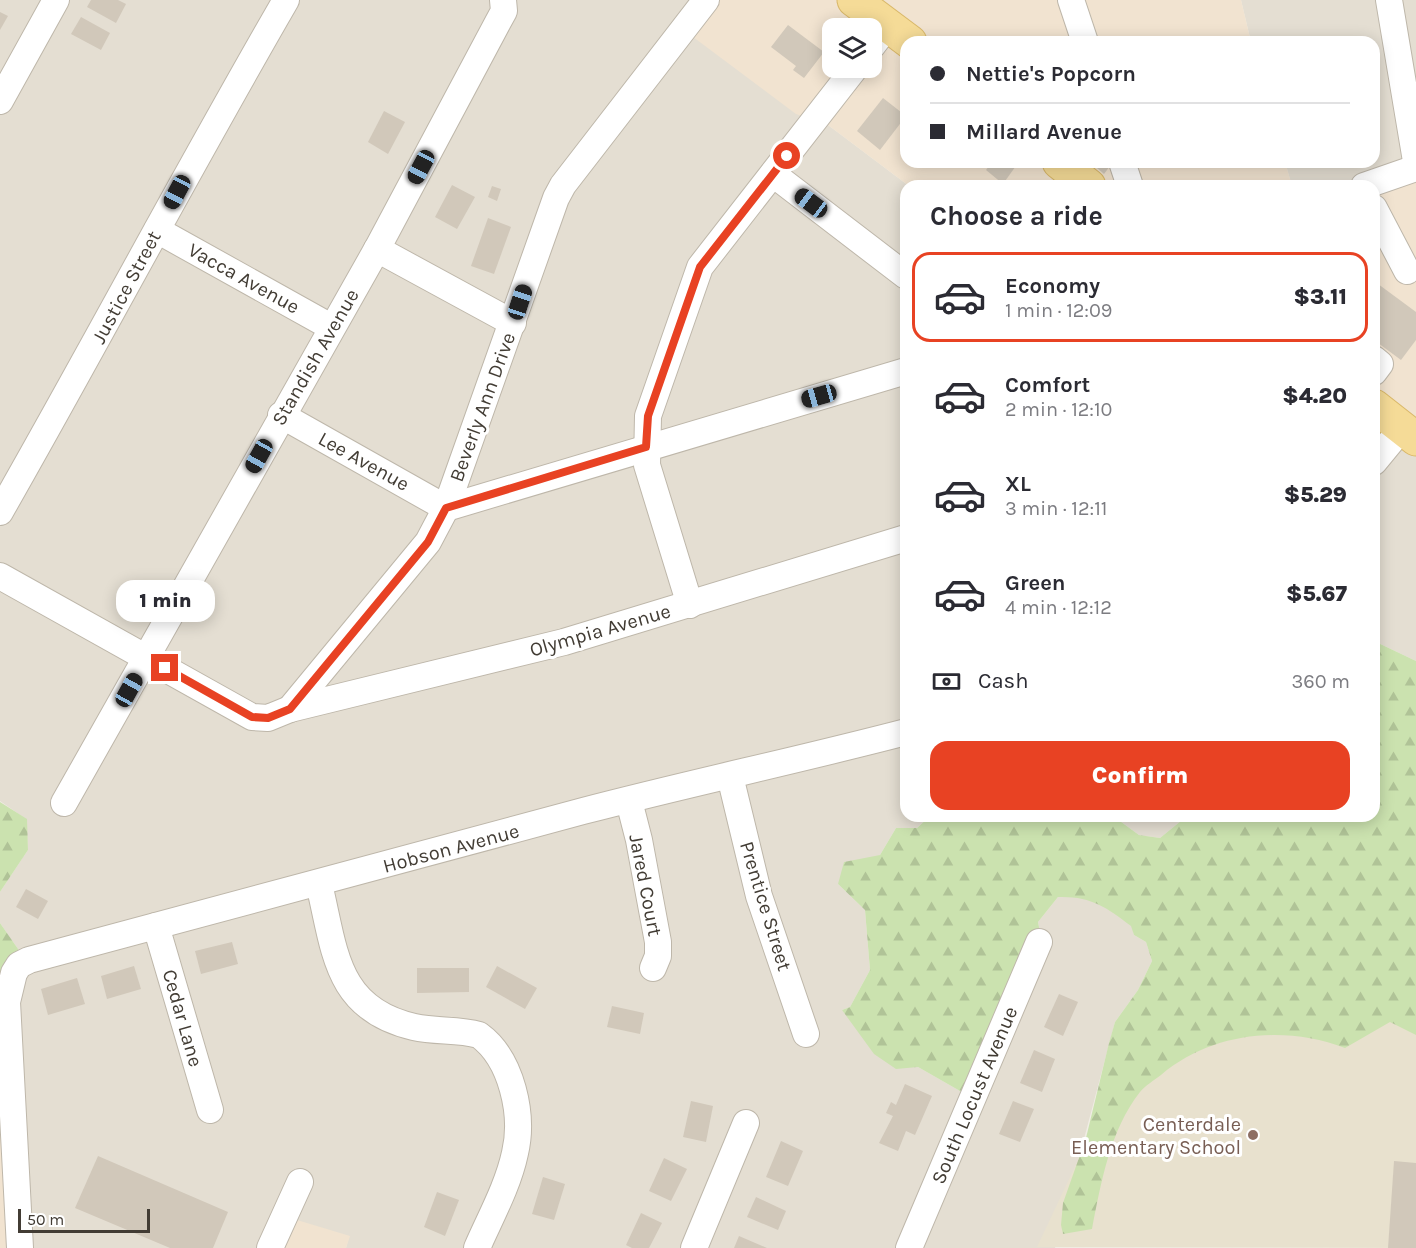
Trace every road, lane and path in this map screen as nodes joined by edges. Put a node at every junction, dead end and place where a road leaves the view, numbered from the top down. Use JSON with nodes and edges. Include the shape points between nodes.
{"nodes":[{"id":1,"x":56,"y":0,"type":"edge"},
{"id":2,"x":286,"y":0,"type":"edge"},
{"id":3,"x":705,"y":0,"type":"edge"},
{"id":4,"x":854,"y":0,"type":"edge"},
{"id":5,"x":1071,"y":0,"type":"edge"},
{"id":6,"x":1389,"y":0,"type":"edge"},
{"id":7,"x":504,"y":1,"type":"edge"},
{"id":8,"x":1083,"y":36,"type":"edge"},
{"id":9,"x":890,"y":38,"type":"edge"},
{"id":10,"x":847,"y":78,"type":"edge"},
{"id":11,"x":0,"y":101,"type":"edge"},
{"id":12,"x":1416,"y":161,"type":"edge"},
{"id":13,"x":1066,"y":168,"type":"edge"},
{"id":14,"x":1416,"y":168,"type":"edge"},
{"id":15,"x":773,"y":174,"type":"junction"},
{"id":16,"x":1082,"y":180,"type":"edge"},
{"id":17,"x":1380,"y":180,"type":"edge"},
{"id":18,"x":1380,"y":219,"type":"edge"},
{"id":19,"x":157,"y":230,"type":"junction"},
{"id":20,"x":377,"y":249,"type":"junction"},
{"id":21,"x":900,"y":271,"type":"edge"},
{"id":22,"x":1407,"y":271,"type":"dead end"},
{"id":23,"x":513,"y":323,"type":"junction"},
{"id":24,"x":331,"y":327,"type":"junction"},
{"id":25,"x":900,"y":373,"type":"edge"},
{"id":26,"x":1380,"y":411,"type":"edge"},
{"id":27,"x":281,"y":415,"type":"junction"},
{"id":28,"x":1409,"y":434,"type":"edge"},
{"id":29,"x":646,"y":447,"type":"junction"},
{"id":30,"x":1380,"y":457,"type":"edge"},
{"id":31,"x":446,"y":508,"type":"junction"},
{"id":32,"x":0,"y":512,"type":"edge"},
{"id":33,"x":900,"y":540,"type":"edge"},
{"id":34,"x":0,"y":576,"type":"edge"},
{"id":35,"x":690,"y":605,"type":"junction"},
{"id":36,"x":147,"y":657,"type":"junction"},
{"id":37,"x":290,"y":709,"type":"junction"},
{"id":38,"x":900,"y":734,"type":"edge"},
{"id":39,"x":730,"y":776,"type":"junction"},
{"id":40,"x":629,"y":801,"type":"junction"},
{"id":41,"x":64,"y":803,"type":"dead end"},
{"id":42,"x":319,"y":884,"type":"junction"},
{"id":43,"x":156,"y":926,"type":"junction"},
{"id":44,"x":1039,"y":942,"type":"dead end"},
{"id":45,"x":653,"y":968,"type":"dead end"},
{"id":46,"x":5,"y":982,"type":"edge"},
{"id":47,"x":806,"y":1034,"type":"dead end"},
{"id":48,"x":210,"y":1110,"type":"dead end"},
{"id":49,"x":746,"y":1123,"type":"dead end"},
{"id":50,"x":300,"y":1182,"type":"dead end"},
{"id":51,"x":20,"y":1248,"type":"edge"},
{"id":52,"x":270,"y":1248,"type":"edge"},
{"id":53,"x":477,"y":1248,"type":"edge"},
{"id":54,"x":694,"y":1248,"type":"edge"},
{"id":55,"x":909,"y":1248,"type":"edge"}],
"edges":[{"from":1,"to":11,"type":"street"},
{"from":2,"to":19,"type":"street","name":"Justice Street"},
{"from":3,"to":23,"type":"street","name":"Beverly Ann Drive","via":[[563,185]]},
{"from":4,"to":9,"type":"main road"},
{"from":5,"to":8,"type":"street"},
{"from":6,"to":12,"type":"street"},
{"from":7,"to":20,"type":"street","name":"Standish Avenue","via":[[504,11]]},
{"from":10,"to":15,"type":"street"},
{"from":13,"to":16,"type":"main road"},
{"from":14,"to":17,"type":"street"},
{"from":15,"to":21,"type":"street"},
{"from":15,"to":29,"type":"street","via":[[700,267],[648,416]]},
{"from":18,"to":22,"type":"street"},
{"from":19,"to":24,"type":"street","name":"Vacca Avenue"},
{"from":19,"to":32,"type":"street","name":"Justice Street"},
{"from":20,"to":23,"type":"street"},
{"from":20,"to":24,"type":"street","name":"Standish Avenue"},
{"from":23,"to":31,"type":"street","name":"Beverly Ann Drive"},
{"from":24,"to":27,"type":"street","name":"Standish Avenue"},
{"from":25,"to":29,"type":"street"},
{"from":26,"to":28,"type":"main road"},
{"from":27,"to":31,"type":"street","name":"Lee Avenue"},
{"from":27,"to":36,"type":"street","name":"Standish Avenue"},
{"from":28,"to":30,"type":"street"},
{"from":29,"to":31,"type":"street"},
{"from":29,"to":35,"type":"street","via":[[647,465]]},
{"from":31,"to":37,"type":"street","name":"Beverly Ann Drive","via":[[428,542]]},
{"from":33,"to":35,"type":"street","name":"Olympia Avenue"},
{"from":34,"to":36,"type":"street","name":"Olympia Avenue"},
{"from":35,"to":37,"type":"street","name":"Olympia Avenue","via":[[564,642]]},
{"from":36,"to":37,"type":"street","name":"Olympia Avenue","via":[[252,717],[268,718]]},
{"from":36,"to":41,"type":"street","name":"Standish Avenue"},
{"from":38,"to":39,"type":"street","name":"Hobson Avenue"},
{"from":39,"to":40,"type":"street","name":"Hobson Avenue"},
{"from":39,"to":47,"type":"street","name":"Prentice Street","via":[[759,896]]},
{"from":40,"to":42,"type":"street","name":"Hobson Avenue"},
{"from":40,"to":45,"type":"street","name":"Jared Court","via":[[658,942]]},
{"from":42,"to":43,"type":"street","name":"Hobson Avenue","via":[[248,899]]},
{"from":42,"to":53,"type":"street","via":[[334,946],[352,993],[398,1023],[479,1035],[502,1061],[510,1082],[518,1136],[515,1155]]},
{"from":43,"to":46,"type":"street","name":"Hobson Avenue","via":[[29,960],[19,965]]},
{"from":43,"to":48,"type":"street","name":"Cedar Lane"},
{"from":44,"to":55,"type":"street","name":"South Locust Avenue"},
{"from":46,"to":51,"type":"street"},
{"from":49,"to":54,"type":"street"},
{"from":50,"to":52,"type":"street"}]}
